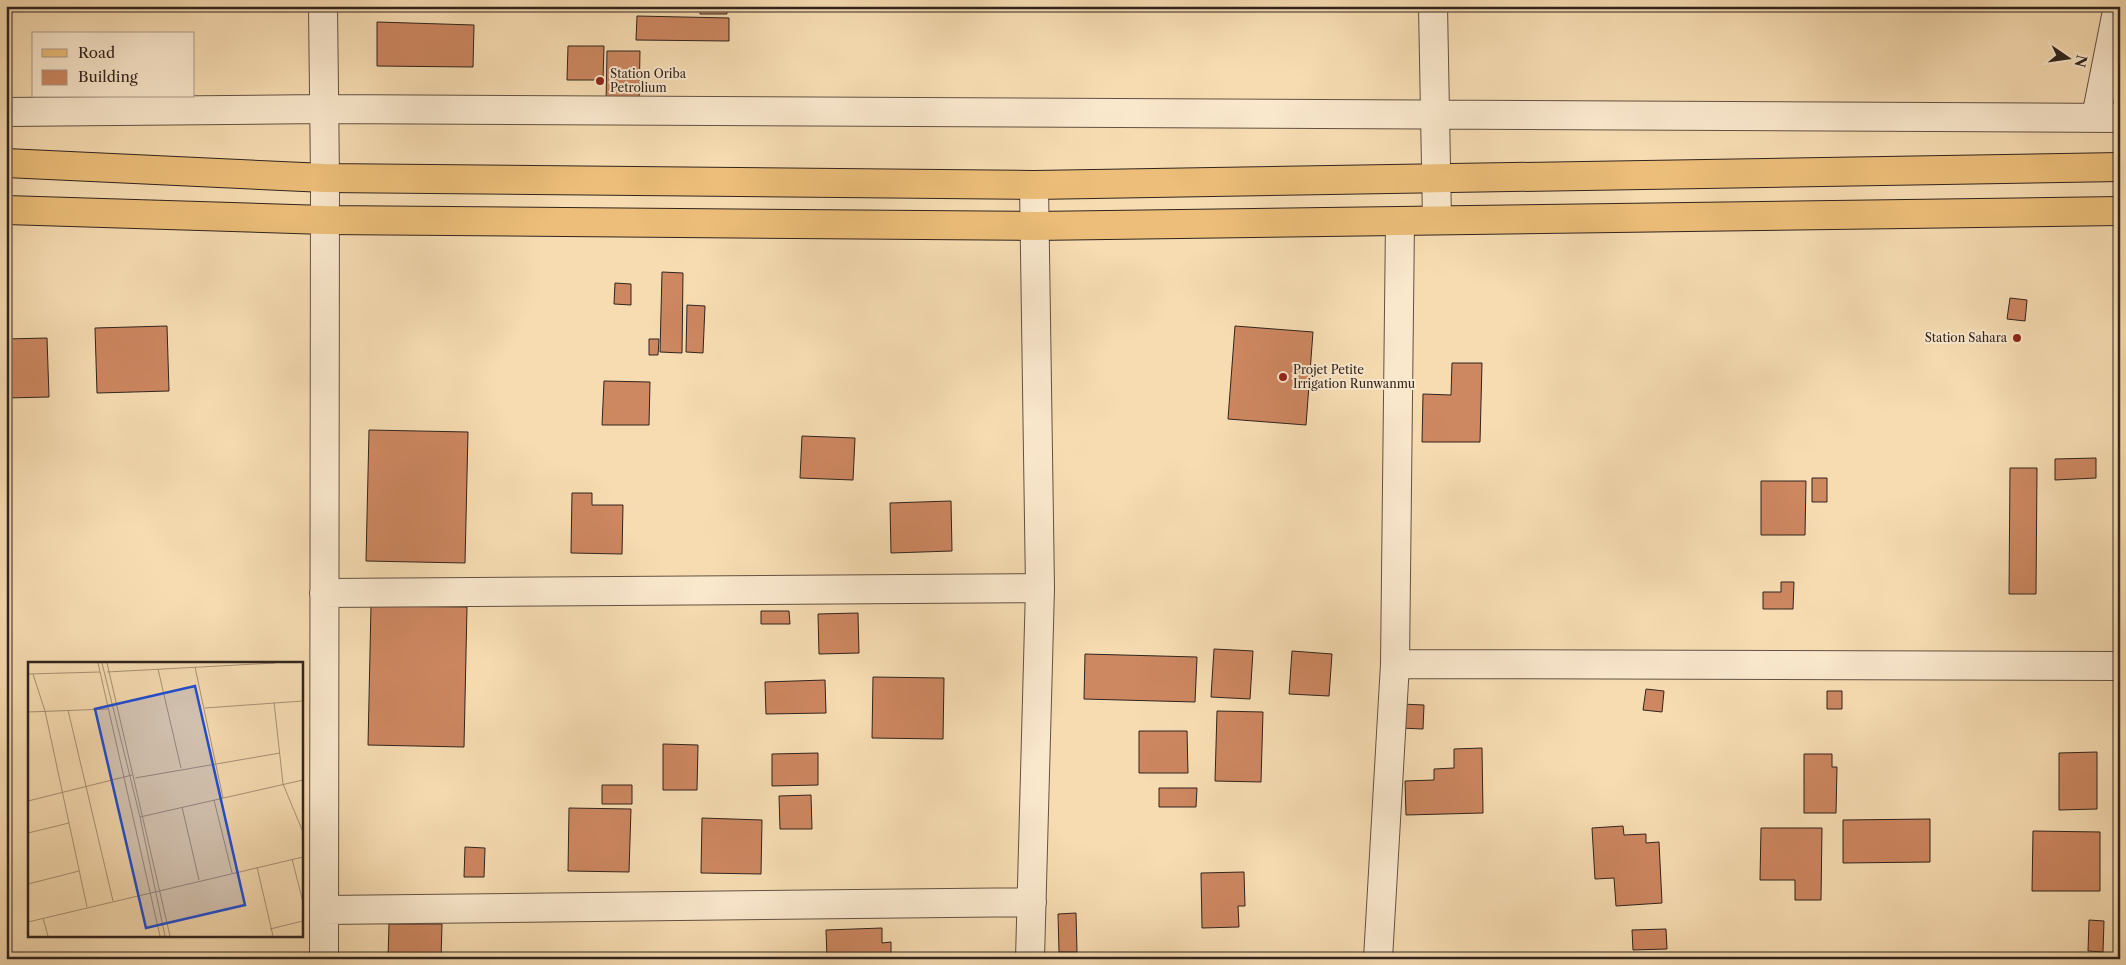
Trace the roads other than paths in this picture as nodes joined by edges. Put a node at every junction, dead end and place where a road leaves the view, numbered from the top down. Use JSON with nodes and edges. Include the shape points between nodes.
{"nodes":[{"id":1,"x":323,"y":6,"type":"edge"},
{"id":2,"x":1433,"y":6,"type":"edge"},
{"id":3,"x":2118,"y":6,"type":"edge"},
{"id":4,"x":324,"y":109,"type":"junction"},
{"id":5,"x":6,"y":112,"type":"edge"},
{"id":6,"x":1435,"y":114,"type":"junction"},
{"id":7,"x":2108,"y":117,"type":"edge"},
{"id":8,"x":6,"y":163,"type":"edge"},
{"id":9,"x":2120,"y":167,"type":"edge"},
{"id":10,"x":1913,"y":170,"type":"junction"},
{"id":11,"x":325,"y":178,"type":"junction"},
{"id":12,"x":1436,"y":178,"type":"junction"},
{"id":13,"x":1034,"y":185,"type":"junction"},
{"id":14,"x":6,"y":210,"type":"edge"},
{"id":15,"x":2120,"y":211,"type":"edge"},
{"id":16,"x":1912,"y":214,"type":"junction"},
{"id":17,"x":325,"y":220,"type":"junction"},
{"id":18,"x":1400,"y":220,"type":"junction"},
{"id":19,"x":1437,"y":220,"type":"junction"},
{"id":20,"x":1034,"y":226,"type":"junction"},
{"id":21,"x":1040,"y":588,"type":"junction"},
{"id":22,"x":324,"y":593,"type":"junction"},
{"id":23,"x":1395,"y":664,"type":"junction"},
{"id":24,"x":2120,"y":666,"type":"edge"},
{"id":25,"x":1032,"y":902,"type":"junction"},
{"id":26,"x":324,"y":910,"type":"junction"},
{"id":27,"x":324,"y":959,"type":"edge"},
{"id":28,"x":1030,"y":959,"type":"edge"},
{"id":29,"x":1378,"y":959,"type":"edge"}],
"edges":[{"from":1,"to":4,"type":"street"},
{"from":2,"to":6,"type":"street"},
{"from":3,"to":7,"type":"street"},
{"from":4,"to":5,"type":"street"},
{"from":4,"to":6,"type":"street"},
{"from":4,"to":11,"type":"street"},
{"from":6,"to":7,"type":"street"},
{"from":6,"to":12,"type":"street"},
{"from":8,"to":11,"type":"main road"},
{"from":9,"to":10,"type":"main road"},
{"from":10,"to":12,"type":"main road"},
{"from":10,"to":16,"type":"main road"},
{"from":11,"to":13,"type":"main road"},
{"from":11,"to":17,"type":"street"},
{"from":12,"to":13,"type":"main road"},
{"from":12,"to":19,"type":"street"},
{"from":13,"to":20,"type":"street"},
{"from":14,"to":17,"type":"main road"},
{"from":15,"to":16,"type":"main road"},
{"from":16,"to":19,"type":"main road"},
{"from":17,"to":20,"type":"main road"},
{"from":17,"to":22,"type":"street"},
{"from":18,"to":19,"type":"main road"},
{"from":18,"to":20,"type":"main road"},
{"from":18,"to":23,"type":"street"},
{"from":20,"to":21,"type":"street"},
{"from":21,"to":22,"type":"street"},
{"from":21,"to":25,"type":"street"},
{"from":22,"to":26,"type":"street"},
{"from":23,"to":24,"type":"street"},
{"from":23,"to":29,"type":"street"},
{"from":25,"to":26,"type":"street"},
{"from":25,"to":28,"type":"street"},
{"from":26,"to":27,"type":"street"}]}
